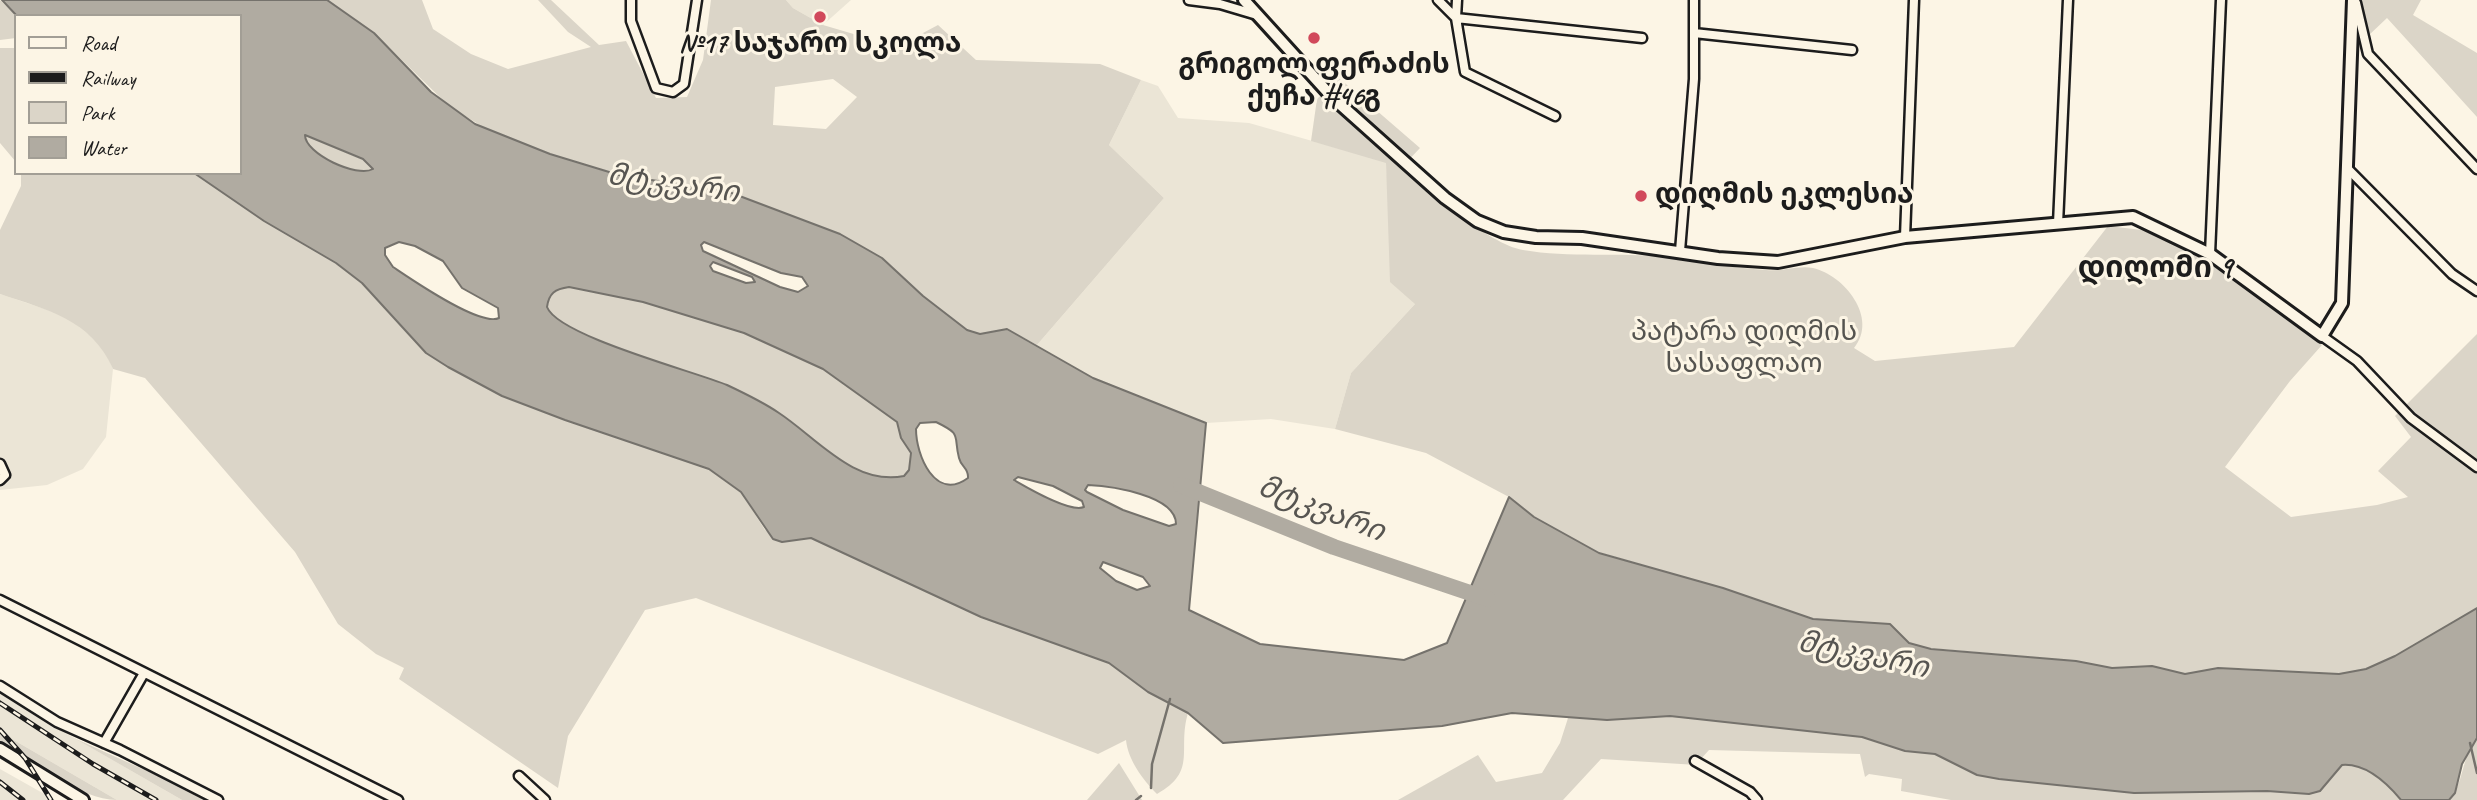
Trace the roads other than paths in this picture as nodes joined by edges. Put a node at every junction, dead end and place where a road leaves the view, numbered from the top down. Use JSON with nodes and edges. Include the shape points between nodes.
{"nodes":[{"id":1,"x":631,"y":0,"type":"edge"},
{"id":2,"x":697,"y":0,"type":"edge"},
{"id":3,"x":1189,"y":0,"type":"edge"},
{"id":4,"x":1244,"y":0,"type":"edge"},
{"id":5,"x":1438,"y":0,"type":"edge"},
{"id":6,"x":1457,"y":0,"type":"edge"},
{"id":7,"x":1694,"y":0,"type":"edge"},
{"id":8,"x":1914,"y":0,"type":"edge"},
{"id":9,"x":2068,"y":0,"type":"edge"},
{"id":10,"x":2221,"y":0,"type":"edge"},
{"id":11,"x":2354,"y":0,"type":"edge"},
{"id":12,"x":1218,"y":2,"type":"edge"},
{"id":13,"x":1258,"y":15,"type":"junction"},
{"id":14,"x":1456,"y":18,"type":"junction"},
{"id":15,"x":1694,"y":33,"type":"junction"},
{"id":16,"x":1642,"y":38,"type":"dead end"},
{"id":17,"x":1852,"y":50,"type":"dead end"},
{"id":18,"x":1555,"y":116,"type":"dead end"},
{"id":19,"x":2348,"y":169,"type":"junction"},
{"id":20,"x":2477,"y":169,"type":"edge"},
{"id":21,"x":2058,"y":224,"type":"junction"},
{"id":22,"x":1905,"y":237,"type":"junction"},
{"id":23,"x":1680,"y":251,"type":"junction"},
{"id":24,"x":2210,"y":254,"type":"junction"},
{"id":25,"x":2477,"y":291,"type":"edge"},
{"id":26,"x":2322,"y":336,"type":"junction"},
{"id":27,"x":0,"y":464,"type":"edge"},
{"id":28,"x":2477,"y":467,"type":"edge"},
{"id":29,"x":0,"y":480,"type":"edge"},
{"id":30,"x":0,"y":600,"type":"edge"},
{"id":31,"x":144,"y":673,"type":"junction"},
{"id":32,"x":0,"y":685,"type":"edge"},
{"id":33,"x":104,"y":743,"type":"junction"},
{"id":34,"x":0,"y":749,"type":"edge"},
{"id":35,"x":1695,"y":761,"type":"dead end"},
{"id":36,"x":519,"y":776,"type":"dead end"},
{"id":37,"x":83,"y":800,"type":"edge"},
{"id":38,"x":218,"y":800,"type":"edge"},
{"id":39,"x":398,"y":800,"type":"edge"},
{"id":40,"x":545,"y":800,"type":"edge"},
{"id":41,"x":1757,"y":800,"type":"edge"}],
"edges":[{"from":1,"to":2,"type":"street","via":[[631,22],[656,88],[673,92],[684,84]]},
{"from":3,"to":12,"type":"street"},
{"from":4,"to":13,"type":"street"},
{"from":5,"to":14,"type":"street"},
{"from":6,"to":14,"type":"street"},
{"from":7,"to":15,"type":"street"},
{"from":8,"to":22,"type":"street"},
{"from":9,"to":21,"type":"street"},
{"from":10,"to":24,"type":"street"},
{"from":11,"to":19,"type":"street"},
{"from":11,"to":20,"type":"street","via":[[2368,54]]},
{"from":12,"to":13,"type":"street"},
{"from":13,"to":23,"type":"street","via":[[1332,97],[1444,198],[1477,221],[1504,232]]},
{"from":14,"to":16,"type":"street"},
{"from":14,"to":18,"type":"street","via":[[1465,72]]},
{"from":15,"to":17,"type":"street"},
{"from":15,"to":23,"type":"street"},
{"from":19,"to":25,"type":"street","via":[[2452,274]]},
{"from":19,"to":26,"type":"street","via":[[2342,303]]},
{"from":21,"to":22,"type":"street"},
{"from":21,"to":24,"type":"street","via":[[2133,217]]},
{"from":22,"to":23,"type":"street","via":[[1778,262]]},
{"from":24,"to":26,"type":"street"},
{"from":26,"to":28,"type":"street","via":[[2357,361],[2411,418]]},
{"from":27,"to":29,"type":"street","via":[[5,475]]},
{"from":30,"to":31,"type":"street"},
{"from":31,"to":33,"type":"street"},
{"from":31,"to":39,"type":"street"},
{"from":32,"to":33,"type":"street","via":[[57,722]]},
{"from":33,"to":38,"type":"street"},
{"from":34,"to":37,"type":"street"},
{"from":35,"to":41,"type":"street"},
{"from":36,"to":40,"type":"street"}]}
